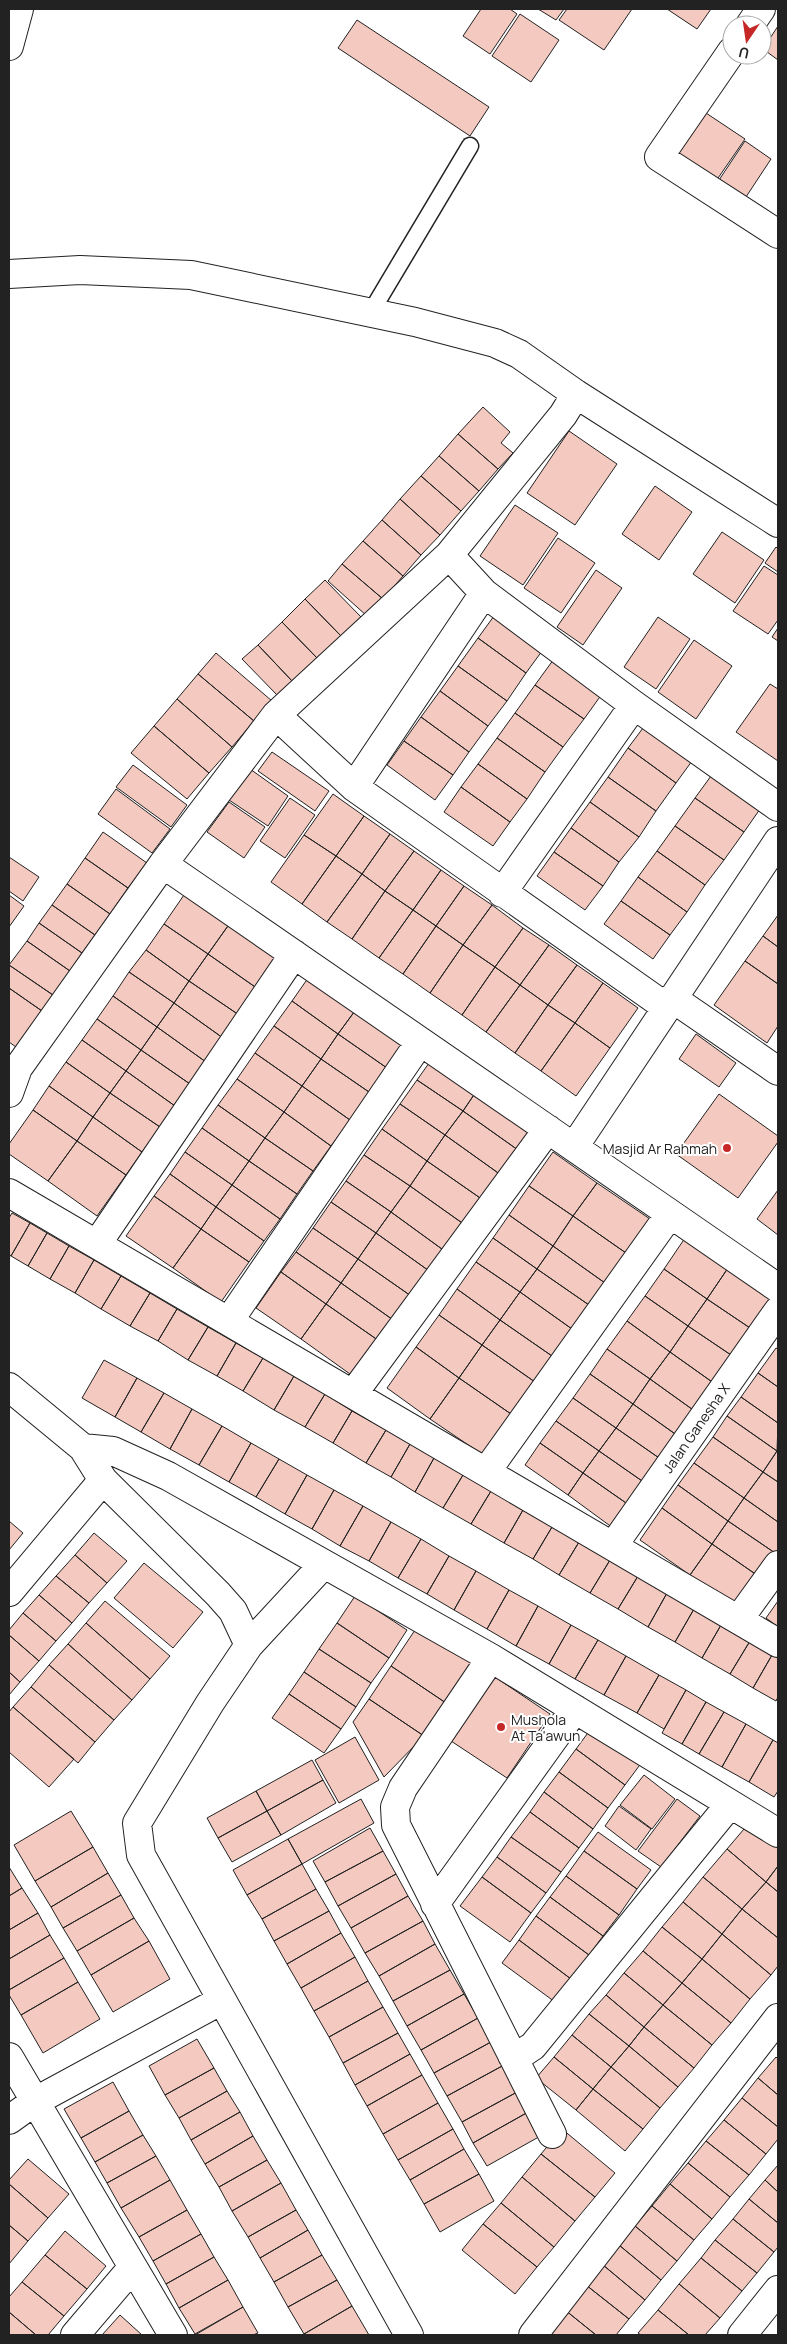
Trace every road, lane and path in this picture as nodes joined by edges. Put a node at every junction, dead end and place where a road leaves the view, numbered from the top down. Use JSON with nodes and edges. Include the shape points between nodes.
{"nodes":[{"id":1,"x":19,"y":9,"type":"edge"},
{"id":2,"x":9,"y":46,"type":"edge"},
{"id":3,"x":722,"y":65,"type":"edge"},
{"id":4,"x":470,"y":146,"type":"dead end"},
{"id":5,"x":778,"y":234,"type":"edge"},
{"id":6,"x":9,"y":274,"type":"edge"},
{"id":7,"x":371,"y":312,"type":"junction"},
{"id":8,"x":576,"y":394,"type":"junction"},
{"id":9,"x":778,"y":523,"type":"edge"},
{"id":10,"x":449,"y":555,"type":"junction"},
{"id":11,"x":484,"y":593,"type":"junction"},
{"id":12,"x":634,"y":706,"type":"junction"},
{"id":13,"x":276,"y":715,"type":"junction"},
{"id":14,"x":354,"y":787,"type":"junction"},
{"id":15,"x":778,"y":807,"type":"edge"},
{"id":16,"x":776,"y":849,"type":"edge"},
{"id":17,"x":163,"y":864,"type":"junction"},
{"id":18,"x":502,"y":893,"type":"junction"},
{"id":19,"x":294,"y":954,"type":"junction"},
{"id":20,"x":669,"y":1002,"type":"junction"},
{"id":21,"x":420,"y":1042,"type":"junction"},
{"id":22,"x":778,"y":1071,"type":"edge"},
{"id":23,"x":9,"y":1092,"type":"edge"},
{"id":24,"x":548,"y":1129,"type":"junction"},
{"id":25,"x":574,"y":1147,"type":"junction"},
{"id":26,"x":9,"y":1192,"type":"edge"},
{"id":27,"x":670,"y":1214,"type":"junction"},
{"id":28,"x":97,"y":1244,"type":"junction"},
{"id":29,"x":778,"y":1288,"type":"edge"},
{"id":30,"x":778,"y":1311,"type":"edge"},
{"id":31,"x":229,"y":1322,"type":"junction"},
{"id":32,"x":9,"y":1387,"type":"edge"},
{"id":33,"x":354,"y":1394,"type":"junction"},
{"id":34,"x":83,"y":1448,"type":"junction"},
{"id":35,"x":486,"y":1472,"type":"junction"},
{"id":36,"x":103,"y":1480,"type":"junction"},
{"id":37,"x":613,"y":1546,"type":"junction"},
{"id":38,"x":324,"y":1565,"type":"junction"},
{"id":39,"x":778,"y":1566,"type":"edge"},
{"id":40,"x":9,"y":1592,"type":"edge"},
{"id":41,"x":739,"y":1619,"type":"junction"},
{"id":42,"x":778,"y":1643,"type":"edge"},
{"id":43,"x":249,"y":1644,"type":"junction"},
{"id":44,"x":491,"y":1658,"type":"junction"},
{"id":45,"x":575,"y":1709,"type":"junction"},
{"id":46,"x":730,"y":1804,"type":"junction"},
{"id":47,"x":778,"y":1833,"type":"edge"},
{"id":48,"x":435,"y":1904,"type":"junction"},
{"id":49,"x":222,"y":2000,"type":"junction"},
{"id":50,"x":778,"y":2018,"type":"edge"},
{"id":51,"x":512,"y":2055,"type":"junction"},
{"id":52,"x":9,"y":2056,"type":"edge"},
{"id":53,"x":34,"y":2102,"type":"junction"},
{"id":54,"x":9,"y":2120,"type":"edge"},
{"id":55,"x":552,"y":2134,"type":"dead end"},
{"id":56,"x":132,"y":2268,"type":"junction"},
{"id":57,"x":778,"y":2290,"type":"edge"},
{"id":58,"x":75,"y":2335,"type":"edge"},
{"id":59,"x":172,"y":2335,"type":"edge"},
{"id":60,"x":409,"y":2335,"type":"edge"},
{"id":61,"x":533,"y":2335,"type":"edge"},
{"id":62,"x":742,"y":2335,"type":"edge"}],
"edges":[{"from":1,"to":2,"type":"street"},
{"from":3,"to":5,"type":"street","via":[[659,157]]},
{"from":4,"to":7,"type":"lane"},
{"from":6,"to":7,"type":"street","via":[[80,270],[191,275]]},
{"from":7,"to":8,"type":"street","via":[[496,343],[518,354]]},
{"from":8,"to":9,"type":"street"},
{"from":8,"to":10,"type":"street","via":[[563,415]]},
{"from":10,"to":11,"type":"street"},
{"from":10,"to":13,"type":"street"},
{"from":11,"to":12,"type":"street"},
{"from":11,"to":14,"type":"street"},
{"from":12,"to":15,"type":"street"},
{"from":12,"to":18,"type":"street"},
{"from":13,"to":14,"type":"street"},
{"from":13,"to":17,"type":"street"},
{"from":14,"to":18,"type":"street"},
{"from":16,"to":20,"type":"street"},
{"from":17,"to":19,"type":"street"},
{"from":17,"to":23,"type":"street","via":[[18,1068]]},
{"from":18,"to":20,"type":"street"},
{"from":19,"to":21,"type":"street"},
{"from":19,"to":28,"type":"street"},
{"from":20,"to":22,"type":"street"},
{"from":20,"to":25,"type":"street"},
{"from":21,"to":24,"type":"street"},
{"from":21,"to":31,"type":"street"},
{"from":24,"to":25,"type":"street"},
{"from":24,"to":33,"type":"street"},
{"from":25,"to":27,"type":"street"},
{"from":26,"to":28,"type":"street"},
{"from":27,"to":29,"type":"street"},
{"from":27,"to":35,"type":"street"},
{"from":28,"to":31,"type":"street"},
{"from":30,"to":37,"type":"street","name":"Jalan Ganesha X"},
{"from":31,"to":33,"type":"street"},
{"from":32,"to":34,"type":"street"},
{"from":33,"to":35,"type":"street"},
{"from":34,"to":36,"type":"street"},
{"from":34,"to":38,"type":"street","via":[[113,1451],[168,1476]]},
{"from":35,"to":37,"type":"street"},
{"from":36,"to":40,"type":"street"},
{"from":36,"to":43,"type":"street","via":[[218,1594],[233,1611]]},
{"from":37,"to":41,"type":"street"},
{"from":38,"to":43,"type":"street"},
{"from":38,"to":44,"type":"street"},
{"from":39,"to":41,"type":"street"},
{"from":41,"to":42,"type":"street"},
{"from":43,"to":49,"type":"street","via":[[137,1824],[141,1855]]},
{"from":44,"to":45,"type":"street"},
{"from":44,"to":48,"type":"street","via":[[403,1788],[395,1807],[396,1825]]},
{"from":45,"to":46,"type":"street"},
{"from":45,"to":48,"type":"street"},
{"from":46,"to":47,"type":"street"},
{"from":46,"to":51,"type":"street","via":[[533,2046]]},
{"from":48,"to":51,"type":"street"},
{"from":49,"to":53,"type":"street"},
{"from":49,"to":60,"type":"street"},
{"from":50,"to":61,"type":"street"},
{"from":51,"to":55,"type":"street"},
{"from":52,"to":53,"type":"street"},
{"from":53,"to":54,"type":"street"},
{"from":53,"to":56,"type":"street"},
{"from":56,"to":58,"type":"street"},
{"from":56,"to":59,"type":"street"},
{"from":57,"to":62,"type":"street"}]}
